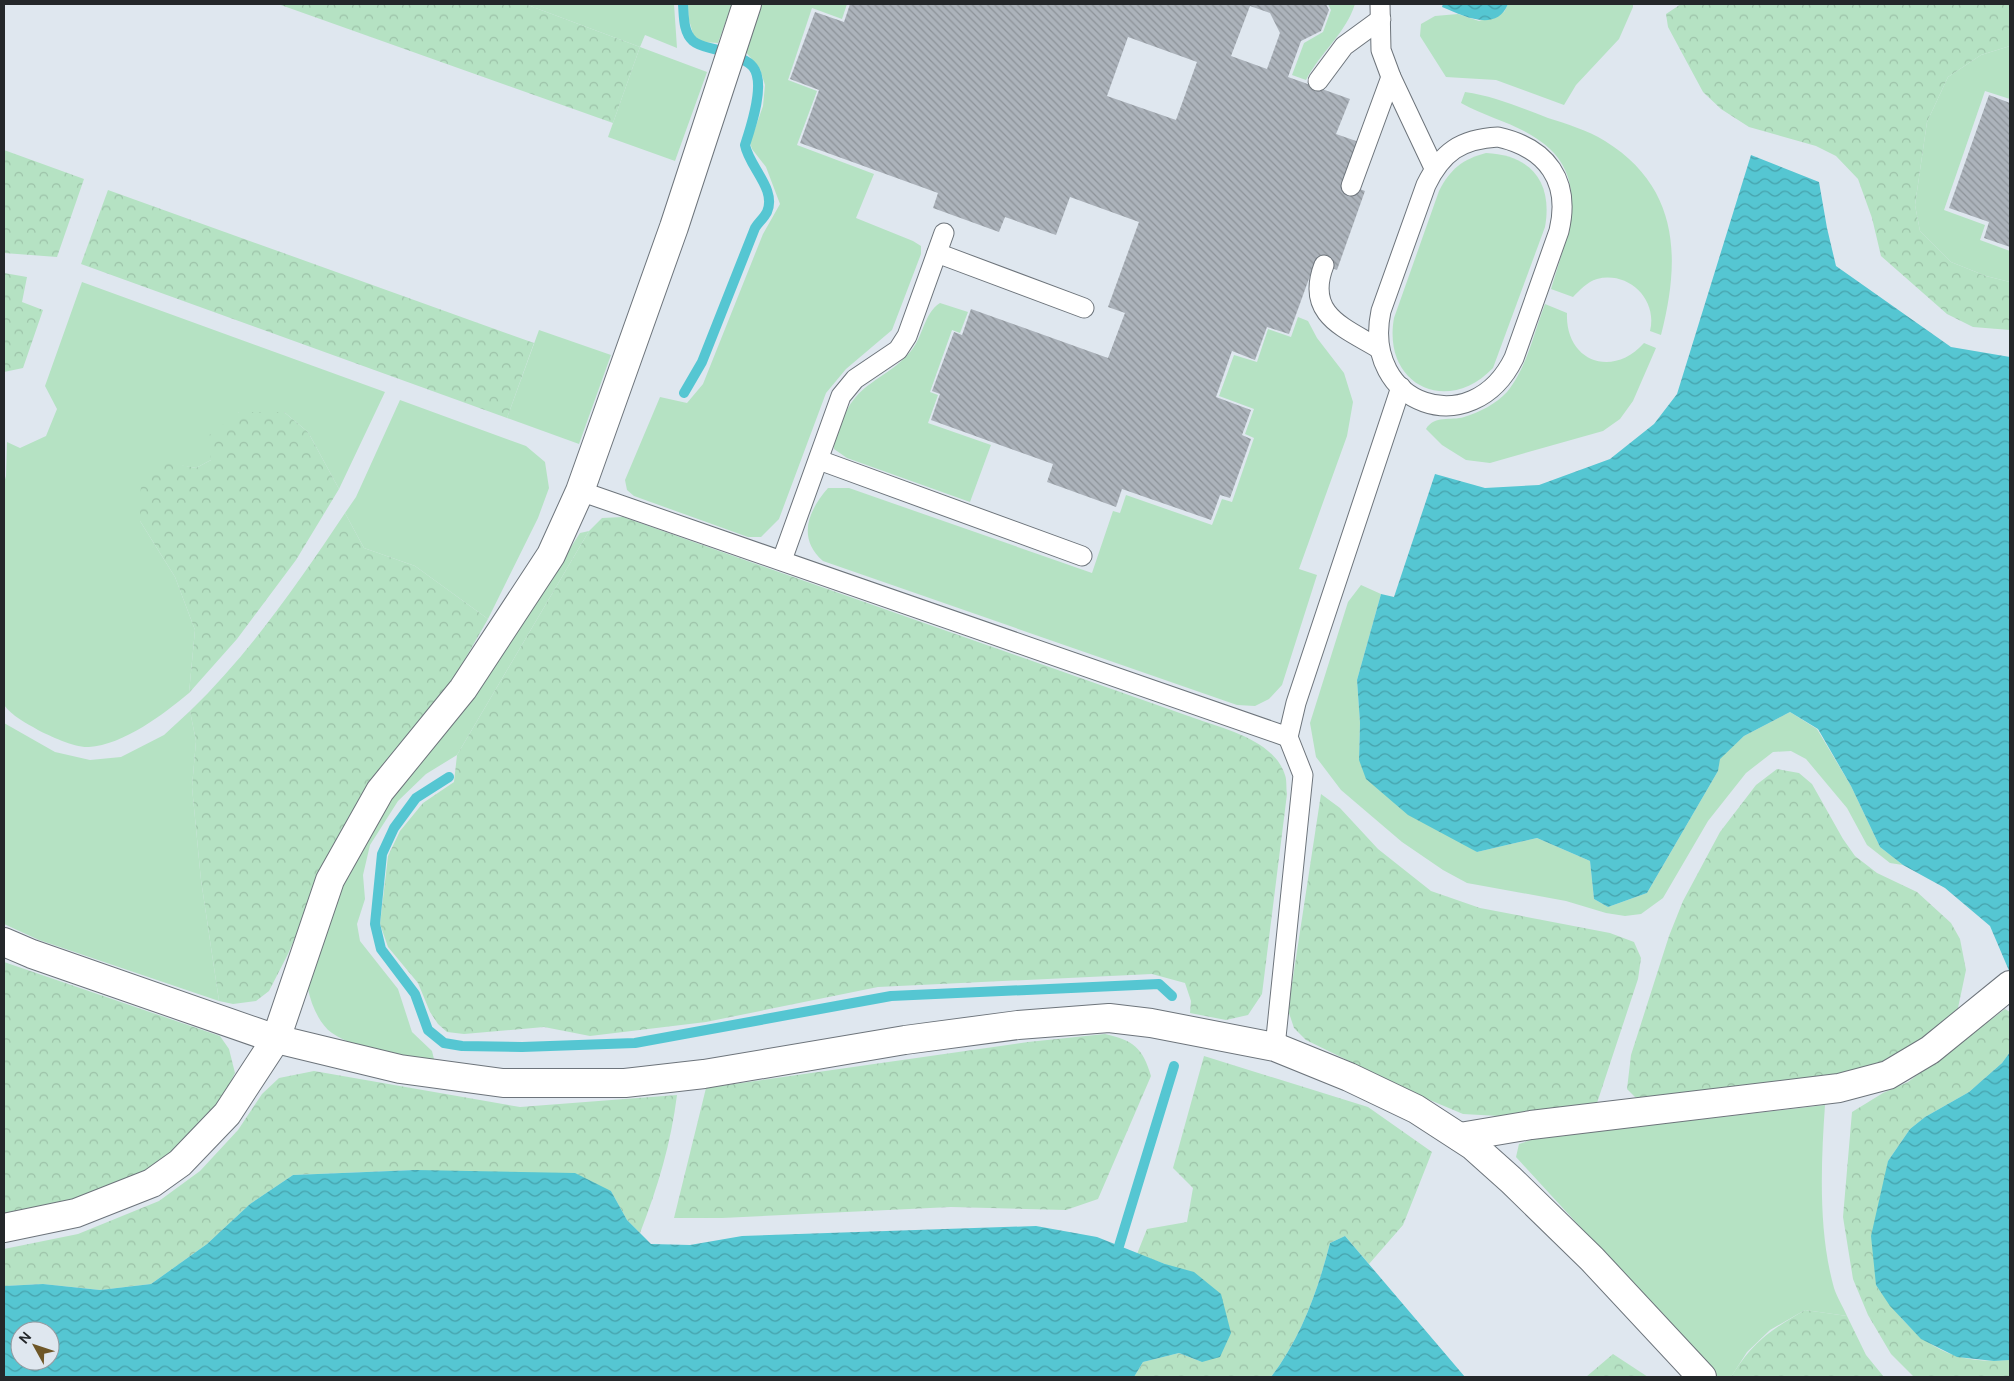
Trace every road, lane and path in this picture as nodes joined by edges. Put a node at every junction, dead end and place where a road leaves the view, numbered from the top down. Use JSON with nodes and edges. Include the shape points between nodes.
{"nodes":[{"id":1,"x":747,"y":4,"type":"edge"},
{"id":2,"x":1380,"y":11,"type":"edge"},
{"id":3,"x":1390,"y":77,"type":"junction"},
{"id":4,"x":1318,"y":81,"type":"dead end"},
{"id":5,"x":1434,"y":168,"type":"junction"},
{"id":6,"x":1351,"y":186,"type":"dead end"},
{"id":7,"x":944,"y":234,"type":"dead end"},
{"id":8,"x":937,"y":253,"type":"junction"},
{"id":9,"x":1324,"y":265,"type":"dead end"},
{"id":10,"x":1084,"y":308,"type":"dead end"},
{"id":11,"x":1378,"y":348,"type":"junction"},
{"id":12,"x":1401,"y":388,"type":"junction"},
{"id":13,"x":819,"y":460,"type":"junction"},
{"id":14,"x":580,"y":491,"type":"junction"},
{"id":15,"x":1082,"y":556,"type":"dead end"},
{"id":16,"x":782,"y":560,"type":"junction"},
{"id":17,"x":1288,"y":737,"type":"junction"},
{"id":18,"x":4,"y":942,"type":"edge"},
{"id":19,"x":2006,"y":988,"type":"edge"},
{"id":20,"x":276,"y":1039,"type":"junction"},
{"id":21,"x":1275,"y":1047,"type":"junction"},
{"id":22,"x":1460,"y":1138,"type":"junction"},
{"id":23,"x":4,"y":1228,"type":"edge"},
{"id":24,"x":1702,"y":1377,"type":"edge"}],
"edges":[{"from":1,"to":14,"type":"street","via":[[674,226]]},
{"from":2,"to":3,"type":"lane","via":[[1381,50]]},
{"from":2,"to":4,"type":"lane","via":[[1344,46]]},
{"from":3,"to":5,"type":"lane"},
{"from":3,"to":6,"type":"lane"},
{"from":5,"to":11,"type":"lane","via":[[1380,311]]},
{"from":5,"to":12,"type":"lane","via":[[1446,154],[1479,138],[1498,137],[1516,141],[1533,149],[1556,177],[1563,213],[1514,358],[1494,389],[1461,405],[1442,406],[1424,402]]},
{"from":7,"to":8,"type":"lane"},
{"from":8,"to":10,"type":"lane"},
{"from":8,"to":13,"type":"lane","via":[[907,336],[898,350],[855,379],[841,396]]},
{"from":9,"to":11,"type":"lane","via":[[1317,283],[1323,307],[1335,322]]},
{"from":11,"to":12,"type":"lane","via":[[1384,366]]},
{"from":12,"to":17,"type":"lane","via":[[1296,703]]},
{"from":13,"to":15,"type":"lane"},
{"from":13,"to":16,"type":"lane"},
{"from":14,"to":16,"type":"lane"},
{"from":14,"to":20,"type":"street","via":[[551,555],[507,626],[463,689],[380,791],[330,880]]},
{"from":16,"to":17,"type":"lane"},
{"from":17,"to":21,"type":"lane","via":[[1303,775]]},
{"from":18,"to":20,"type":"street"},
{"from":19,"to":22,"type":"street","via":[[1930,1050],[1888,1075],[1872,1080],[1839,1088],[1531,1125]]},
{"from":20,"to":21,"type":"street","via":[[400,1069],[503,1083],[625,1083],[704,1074],[1009,1026],[1109,1018]]},
{"from":20,"to":23,"type":"street","via":[[227,1114],[180,1163],[152,1183],[76,1213]]},
{"from":21,"to":22,"type":"street","via":[[1416,1109]]},
{"from":22,"to":24,"type":"street","via":[[1474,1146],[1585,1252]]}]}
